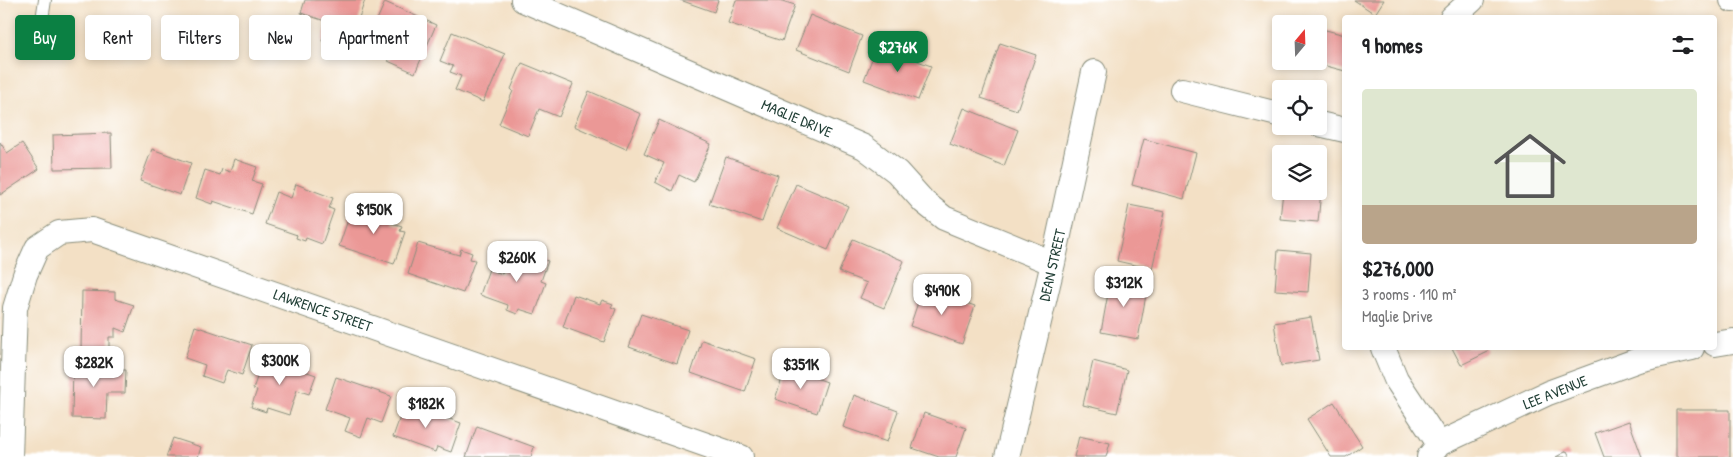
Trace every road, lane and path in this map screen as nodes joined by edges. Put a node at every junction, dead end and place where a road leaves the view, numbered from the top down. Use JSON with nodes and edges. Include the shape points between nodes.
{"nodes":[{"id":1,"x":524,"y":0,"type":"edge"},
{"id":2,"x":1472,"y":0,"type":"edge"},
{"id":3,"x":1455,"y":15,"type":"edge"},
{"id":4,"x":1094,"y":72,"type":"dead end"},
{"id":5,"x":1182,"y":90,"type":"dead end"},
{"id":6,"x":1272,"y":112,"type":"edge"},
{"id":7,"x":1327,"y":126,"type":"edge"},
{"id":8,"x":1342,"y":129,"type":"edge"},
{"id":9,"x":1053,"y":264,"type":"junction"},
{"id":10,"x":1733,"y":341,"type":"edge"},
{"id":11,"x":1717,"y":344,"type":"edge"},
{"id":12,"x":1384,"y":350,"type":"edge"},
{"id":13,"x":1683,"y":350,"type":"edge"},
{"id":14,"x":6,"y":383,"type":"edge"},
{"id":15,"x":1434,"y":450,"type":"edge"},
{"id":16,"x":10,"y":457,"type":"edge"},
{"id":17,"x":741,"y":457,"type":"edge"},
{"id":18,"x":1007,"y":457,"type":"edge"}],
"edges":[{"from":1,"to":9,"type":"street","name":"MAGLIE DRIVE","via":[[864,147],[897,172],[924,202],[944,218]]},
{"from":2,"to":3,"type":"street"},
{"from":4,"to":9,"type":"street","name":"DEAN STREET"},
{"from":5,"to":6,"type":"street"},
{"from":7,"to":8,"type":"street"},
{"from":9,"to":18,"type":"street","name":"DEAN STREET"},
{"from":10,"to":11,"type":"street"},
{"from":12,"to":15,"type":"street"},
{"from":13,"to":15,"type":"street","name":"LEE AVENUE","via":[[1638,360],[1548,393]]},
{"from":14,"to":16,"type":"street","name":"LAWRENCE STREET"},
{"from":14,"to":17,"type":"street","name":"LAWRENCE STREET","via":[[14,308],[37,248],[59,233],[92,230]]}]}
